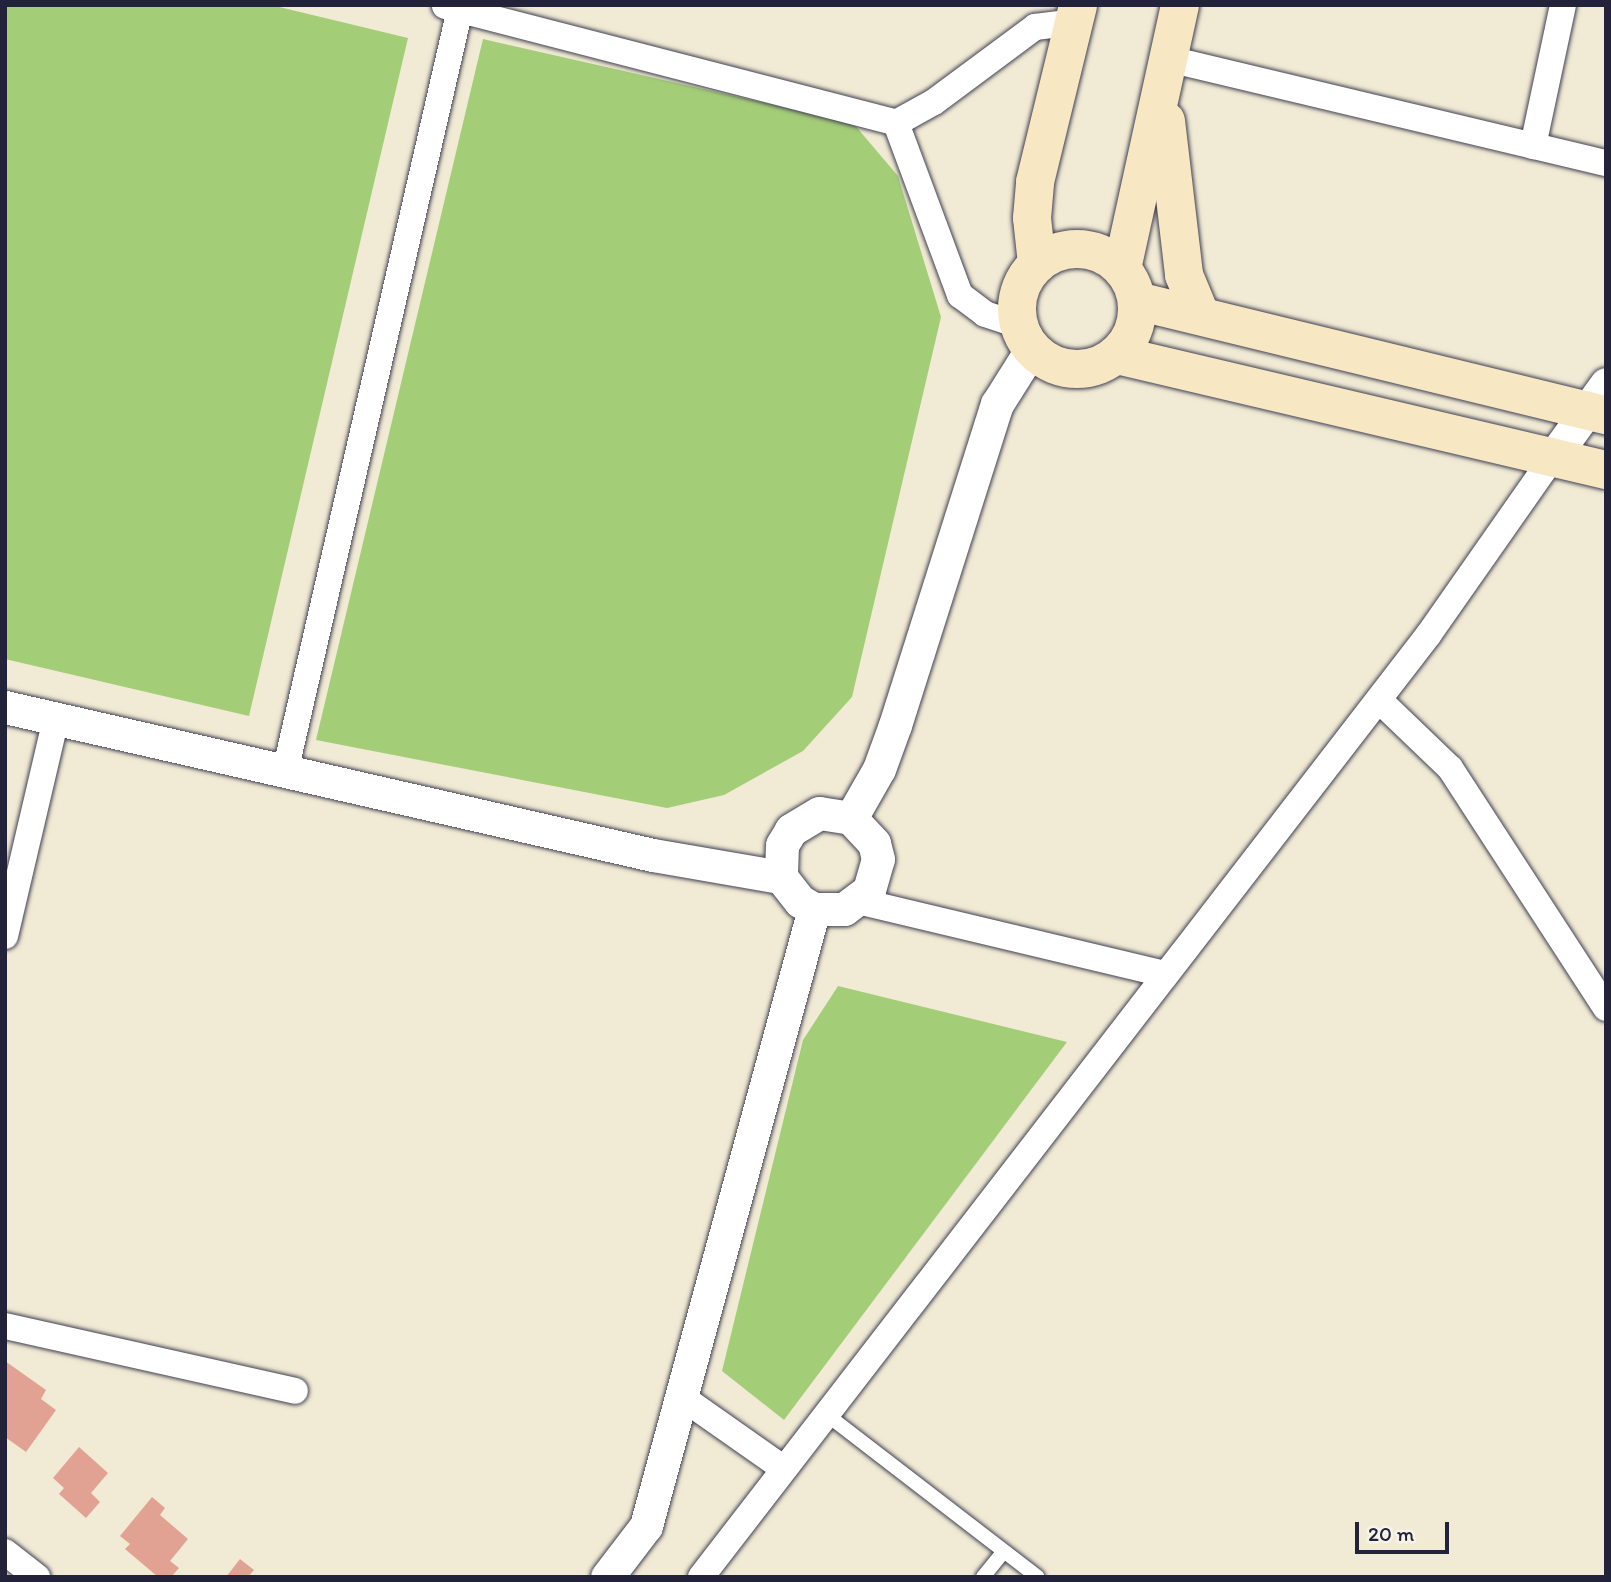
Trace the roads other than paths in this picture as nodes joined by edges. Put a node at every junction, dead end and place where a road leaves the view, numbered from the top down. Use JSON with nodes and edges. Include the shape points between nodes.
{"nodes":[{"id":1,"x":1180,"y":5,"type":"edge"},
{"id":2,"x":1563,"y":5,"type":"edge"},
{"id":3,"x":455,"y":7,"type":"edge"},
{"id":4,"x":1076,"y":14,"type":"edge"},
{"id":5,"x":547,"y":18,"type":"edge"},
{"id":6,"x":1166,"y":72,"type":"junction"},
{"id":7,"x":896,"y":123,"type":"junction"},
{"id":8,"x":1533,"y":146,"type":"junction"},
{"id":9,"x":1606,"y":163,"type":"edge"},
{"id":10,"x":1037,"y":264,"type":"junction"},
{"id":11,"x":1130,"y":285,"type":"junction"},
{"id":12,"x":1201,"y":316,"type":"junction"},
{"id":13,"x":1025,"y":337,"type":"junction"},
{"id":14,"x":1117,"y":355,"type":"junction"},
{"id":15,"x":1599,"y":403,"type":"edge"},
{"id":16,"x":1553,"y":457,"type":"junction"},
{"id":17,"x":1606,"y":470,"type":"edge"},
{"id":18,"x":1379,"y":700,"type":"junction"},
{"id":19,"x":5,"y":708,"type":"edge"},
{"id":20,"x":55,"y":719,"type":"junction"},
{"id":21,"x":285,"y":772,"type":"junction"},
{"id":22,"x":851,"y":818,"type":"junction"},
{"id":23,"x":781,"y":877,"type":"junction"},
{"id":24,"x":858,"y":901,"type":"junction"},
{"id":25,"x":814,"y":909,"type":"junction"},
{"id":26,"x":5,"y":936,"type":"edge"},
{"id":27,"x":1165,"y":974,"type":"junction"},
{"id":28,"x":1606,"y":1008,"type":"edge"},
{"id":29,"x":5,"y":1326,"type":"edge"},
{"id":30,"x":295,"y":1391,"type":"dead end"},
{"id":31,"x":683,"y":1398,"type":"junction"},
{"id":32,"x":826,"y":1414,"type":"junction"},
{"id":33,"x":784,"y":1469,"type":"junction"},
{"id":34,"x":1004,"y":1551,"type":"junction"},
{"id":35,"x":5,"y":1552,"type":"edge"},
{"id":36,"x":37,"y":1577,"type":"edge"},
{"id":37,"x":607,"y":1577,"type":"edge"},
{"id":38,"x":701,"y":1577,"type":"edge"},
{"id":39,"x":984,"y":1577,"type":"edge"},
{"id":40,"x":1038,"y":1577,"type":"edge"}],
"edges":[{"from":1,"to":6,"type":"main road"},
{"from":2,"to":8,"type":"street"},
{"from":3,"to":5,"type":"street"},
{"from":3,"to":21,"type":"street"},
{"from":4,"to":7,"type":"street","via":[[1035,27],[934,102]]},
{"from":4,"to":10,"type":"main road","via":[[1035,182],[1032,218]]},
{"from":5,"to":7,"type":"street"},
{"from":6,"to":8,"type":"street"},
{"from":6,"to":11,"type":"main road"},
{"from":6,"to":12,"type":"main road","via":[[1184,275]]},
{"from":7,"to":13,"type":"street","via":[[960,295]]},
{"from":8,"to":9,"type":"street"},
{"from":10,"to":11,"type":"main road","via":[[1053,254],[1090,250]]},
{"from":10,"to":13,"type":"main road","via":[[1019,292]]},
{"from":11,"to":12,"type":"main road"},
{"from":11,"to":14,"type":"main road","via":[[1133,331]]},
{"from":12,"to":15,"type":"main road"},
{"from":13,"to":14,"type":"main road","via":[[1046,362],[1073,369],[1101,365]]},
{"from":13,"to":22,"type":"street","via":[[998,404],[895,725],[879,769]]},
{"from":14,"to":16,"type":"main road"},
{"from":15,"to":16,"type":"street"},
{"from":16,"to":17,"type":"main road"},
{"from":16,"to":18,"type":"street"},
{"from":18,"to":27,"type":"street"},
{"from":18,"to":28,"type":"street","via":[[1450,768]]},
{"from":19,"to":20,"type":"street"},
{"from":20,"to":21,"type":"street"},
{"from":20,"to":26,"type":"street"},
{"from":21,"to":23,"type":"street","via":[[653,855]]},
{"from":22,"to":23,"type":"street","via":[[819,813],[803,819],[782,845]]},
{"from":22,"to":24,"type":"street","via":[[869,836],[878,859],[876,876]]},
{"from":23,"to":25,"type":"street","via":[[800,901]]},
{"from":24,"to":25,"type":"street","via":[[829,911]]},
{"from":24,"to":27,"type":"street"},
{"from":25,"to":31,"type":"street"},
{"from":27,"to":32,"type":"street"},
{"from":29,"to":30,"type":"street"},
{"from":31,"to":33,"type":"street"},
{"from":31,"to":37,"type":"street","via":[[646,1526]]},
{"from":32,"to":33,"type":"street"},
{"from":32,"to":34,"type":"lane"},
{"from":33,"to":38,"type":"street"},
{"from":34,"to":39,"type":"lane"},
{"from":34,"to":40,"type":"lane"},
{"from":35,"to":36,"type":"street"}]}
